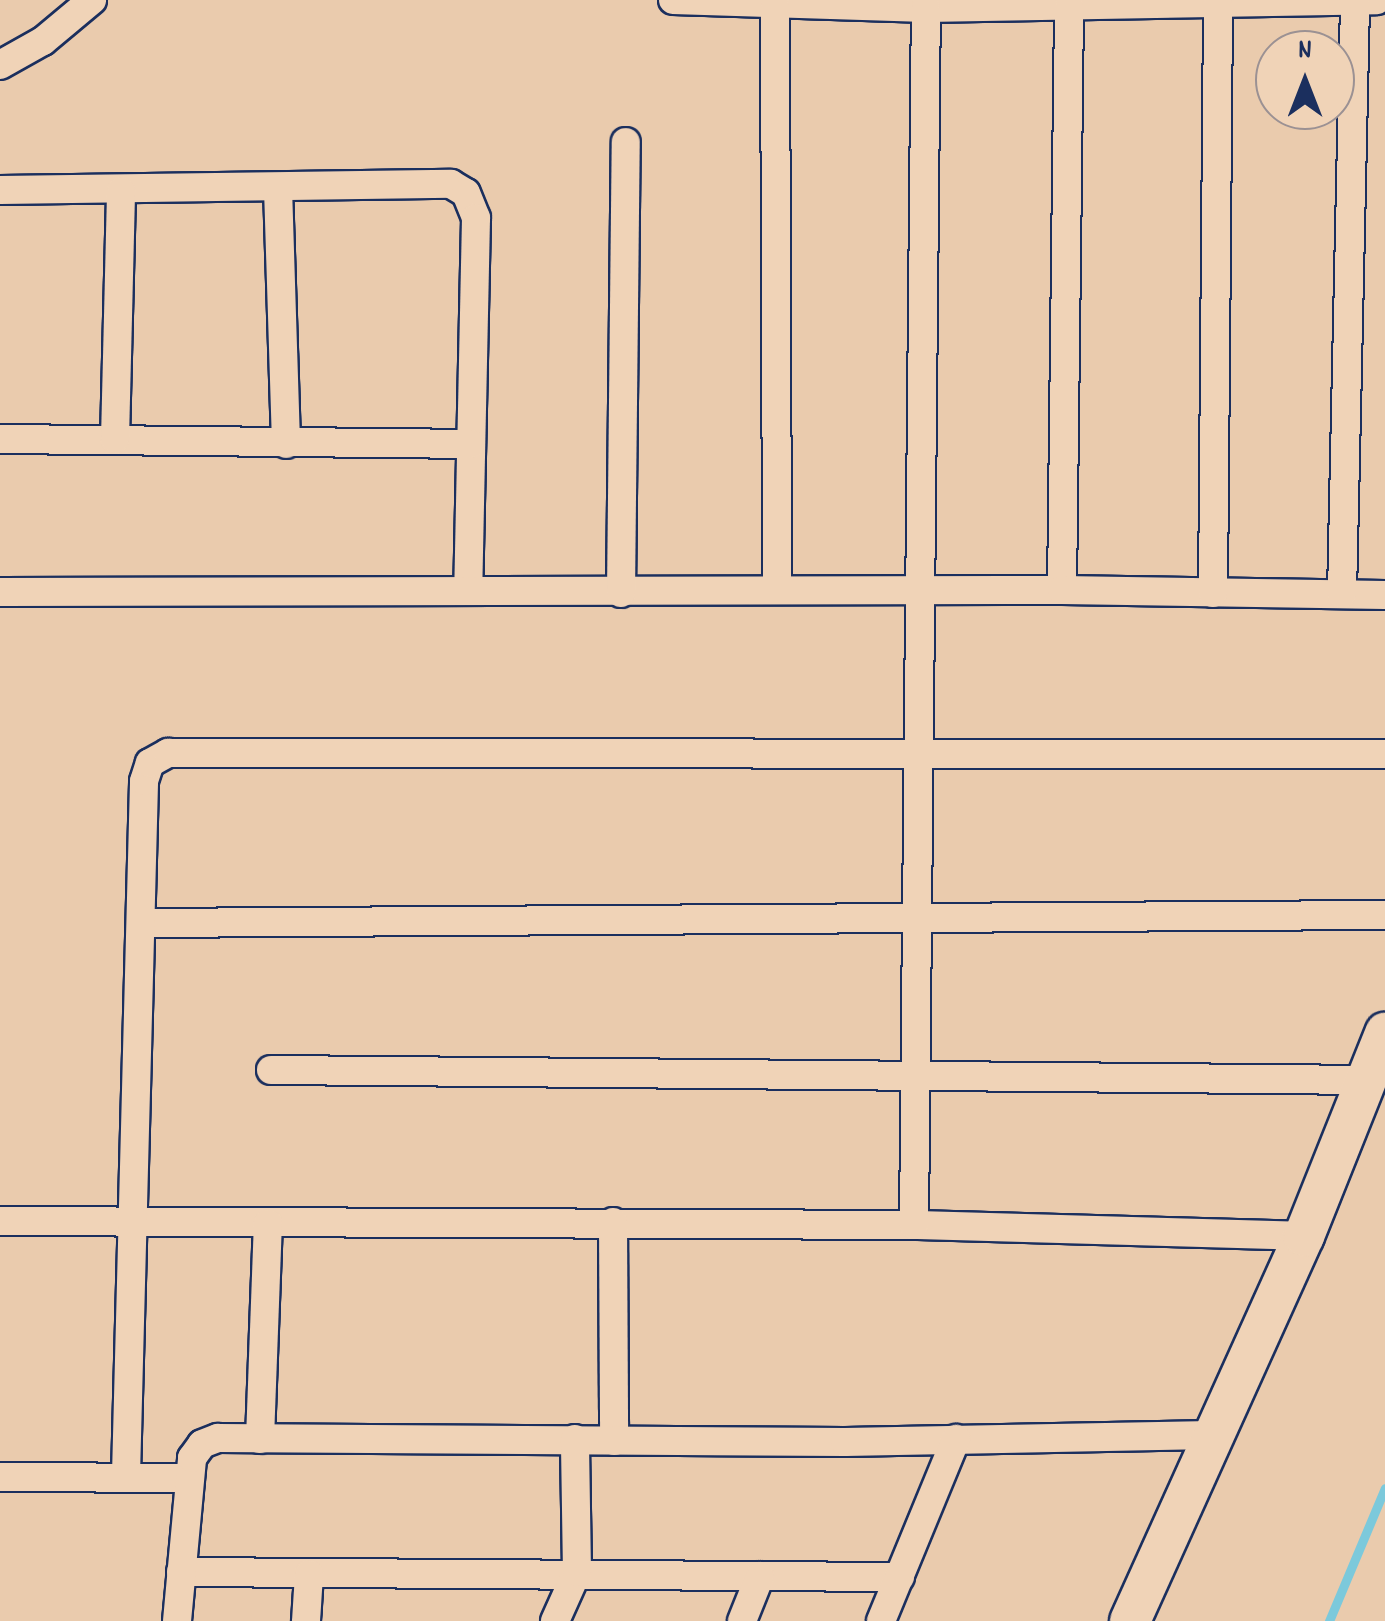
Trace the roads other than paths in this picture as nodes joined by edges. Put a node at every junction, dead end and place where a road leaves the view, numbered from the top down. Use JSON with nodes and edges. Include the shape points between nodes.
{"nodes":[{"id":1,"x":92,"y":0,"type":"edge"},
{"id":2,"x":673,"y":0,"type":"edge"},
{"id":3,"x":1355,"y":0,"type":"edge"},
{"id":4,"x":1376,"y":0,"type":"edge"},
{"id":5,"x":1218,"y":4,"type":"junction"},
{"id":6,"x":776,"y":5,"type":"junction"},
{"id":7,"x":1070,"y":6,"type":"junction"},
{"id":8,"x":926,"y":8,"type":"junction"},
{"id":9,"x":0,"y":65,"type":"edge"},
{"id":10,"x":626,"y":142,"type":"dead end"},
{"id":11,"x":278,"y":188,"type":"junction"},
{"id":12,"x":0,"y":190,"type":"edge"},
{"id":13,"x":121,"y":191,"type":"junction"},
{"id":14,"x":0,"y":439,"type":"edge"},
{"id":15,"x":115,"y":439,"type":"junction"},
{"id":16,"x":286,"y":444,"type":"junction"},
{"id":17,"x":470,"y":444,"type":"junction"},
{"id":18,"x":468,"y":590,"type":"junction"},
{"id":19,"x":777,"y":590,"type":"junction"},
{"id":20,"x":922,"y":590,"type":"junction"},
{"id":21,"x":1062,"y":590,"type":"junction"},
{"id":22,"x":0,"y":592,"type":"edge"},
{"id":23,"x":621,"y":593,"type":"junction"},
{"id":24,"x":1214,"y":593,"type":"junction"},
{"id":25,"x":1342,"y":594,"type":"junction"},
{"id":26,"x":1385,"y":595,"type":"edge"},
{"id":27,"x":1385,"y":754,"type":"edge"},
{"id":28,"x":920,"y":755,"type":"junction"},
{"id":29,"x":1385,"y":915,"type":"edge"},
{"id":30,"x":916,"y":918,"type":"junction"},
{"id":31,"x":142,"y":923,"type":"junction"},
{"id":32,"x":1385,"y":1033,"type":"edge"},
{"id":33,"x":271,"y":1070,"type":"dead end"},
{"id":34,"x":915,"y":1075,"type":"junction"},
{"id":35,"x":1365,"y":1080,"type":"junction"},
{"id":36,"x":136,"y":1219,"type":"junction"},
{"id":37,"x":0,"y":1220,"type":"edge"},
{"id":38,"x":614,"y":1222,"type":"junction"},
{"id":39,"x":268,"y":1223,"type":"junction"},
{"id":40,"x":914,"y":1225,"type":"junction"},
{"id":41,"x":1304,"y":1236,"type":"junction"},
{"id":42,"x":1211,"y":1435,"type":"junction"},
{"id":43,"x":260,"y":1439,"type":"junction"},
{"id":44,"x":576,"y":1439,"type":"junction"},
{"id":45,"x":956,"y":1440,"type":"junction"},
{"id":46,"x":614,"y":1441,"type":"junction"},
{"id":47,"x":126,"y":1475,"type":"junction"},
{"id":48,"x":0,"y":1477,"type":"edge"},
{"id":49,"x":189,"y":1478,"type":"junction"},
{"id":50,"x":181,"y":1572,"type":"junction"},
{"id":51,"x":577,"y":1572,"type":"junction"},
{"id":52,"x":308,"y":1574,"type":"junction"},
{"id":53,"x":760,"y":1576,"type":"junction"},
{"id":54,"x":900,"y":1577,"type":"junction"},
{"id":55,"x":177,"y":1621,"type":"edge"},
{"id":56,"x":306,"y":1621,"type":"edge"},
{"id":57,"x":555,"y":1621,"type":"edge"},
{"id":58,"x":742,"y":1621,"type":"edge"},
{"id":59,"x":881,"y":1621,"type":"edge"},
{"id":60,"x":1130,"y":1621,"type":"edge"}],
"edges":[{"from":1,"to":9,"type":"street","via":[[43,41]]},
{"from":2,"to":6,"type":"street"},
{"from":3,"to":4,"type":"street"},
{"from":3,"to":5,"type":"street"},
{"from":3,"to":25,"type":"street"},
{"from":5,"to":7,"type":"street"},
{"from":5,"to":24,"type":"street"},
{"from":6,"to":8,"type":"street"},
{"from":6,"to":19,"type":"street"},
{"from":7,"to":8,"type":"street"},
{"from":7,"to":21,"type":"street"},
{"from":8,"to":20,"type":"street"},
{"from":10,"to":23,"type":"street"},
{"from":11,"to":13,"type":"street"},
{"from":11,"to":16,"type":"street"},
{"from":11,"to":17,"type":"street","via":[[451,184],[472,201]]},
{"from":12,"to":13,"type":"street"},
{"from":13,"to":15,"type":"street"},
{"from":14,"to":15,"type":"street"},
{"from":15,"to":16,"type":"street"},
{"from":16,"to":17,"type":"street"},
{"from":17,"to":18,"type":"street"},
{"from":18,"to":22,"type":"street"},
{"from":18,"to":23,"type":"street"},
{"from":19,"to":20,"type":"street"},
{"from":19,"to":23,"type":"street"},
{"from":20,"to":21,"type":"street"},
{"from":20,"to":28,"type":"street"},
{"from":21,"to":24,"type":"street"},
{"from":24,"to":25,"type":"street"},
{"from":25,"to":26,"type":"street"},
{"from":27,"to":28,"type":"street"},
{"from":28,"to":30,"type":"street"},
{"from":28,"to":31,"type":"street","via":[[168,754],[150,763],[144,780]]},
{"from":29,"to":30,"type":"street"},
{"from":30,"to":31,"type":"street"},
{"from":30,"to":34,"type":"street"},
{"from":31,"to":36,"type":"street"},
{"from":32,"to":35,"type":"street"},
{"from":33,"to":34,"type":"street"},
{"from":34,"to":35,"type":"street"},
{"from":34,"to":40,"type":"street"},
{"from":35,"to":41,"type":"street"},
{"from":36,"to":37,"type":"street"},
{"from":36,"to":39,"type":"street"},
{"from":36,"to":47,"type":"street"},
{"from":38,"to":39,"type":"street"},
{"from":38,"to":40,"type":"street"},
{"from":38,"to":46,"type":"street"},
{"from":39,"to":43,"type":"street"},
{"from":40,"to":41,"type":"street"},
{"from":41,"to":42,"type":"street"},
{"from":42,"to":45,"type":"street"},
{"from":42,"to":60,"type":"street"},
{"from":43,"to":44,"type":"street"},
{"from":43,"to":49,"type":"street","via":[[202,1444]]},
{"from":44,"to":46,"type":"street"},
{"from":44,"to":51,"type":"street"},
{"from":45,"to":46,"type":"street"},
{"from":45,"to":54,"type":"street"},
{"from":47,"to":48,"type":"street"},
{"from":47,"to":49,"type":"street"},
{"from":49,"to":50,"type":"street"},
{"from":50,"to":52,"type":"street"},
{"from":50,"to":55,"type":"street"},
{"from":51,"to":52,"type":"street"},
{"from":51,"to":53,"type":"street"},
{"from":51,"to":57,"type":"street"},
{"from":52,"to":56,"type":"street"},
{"from":53,"to":54,"type":"street"},
{"from":53,"to":58,"type":"street"},
{"from":54,"to":59,"type":"street"}]}
